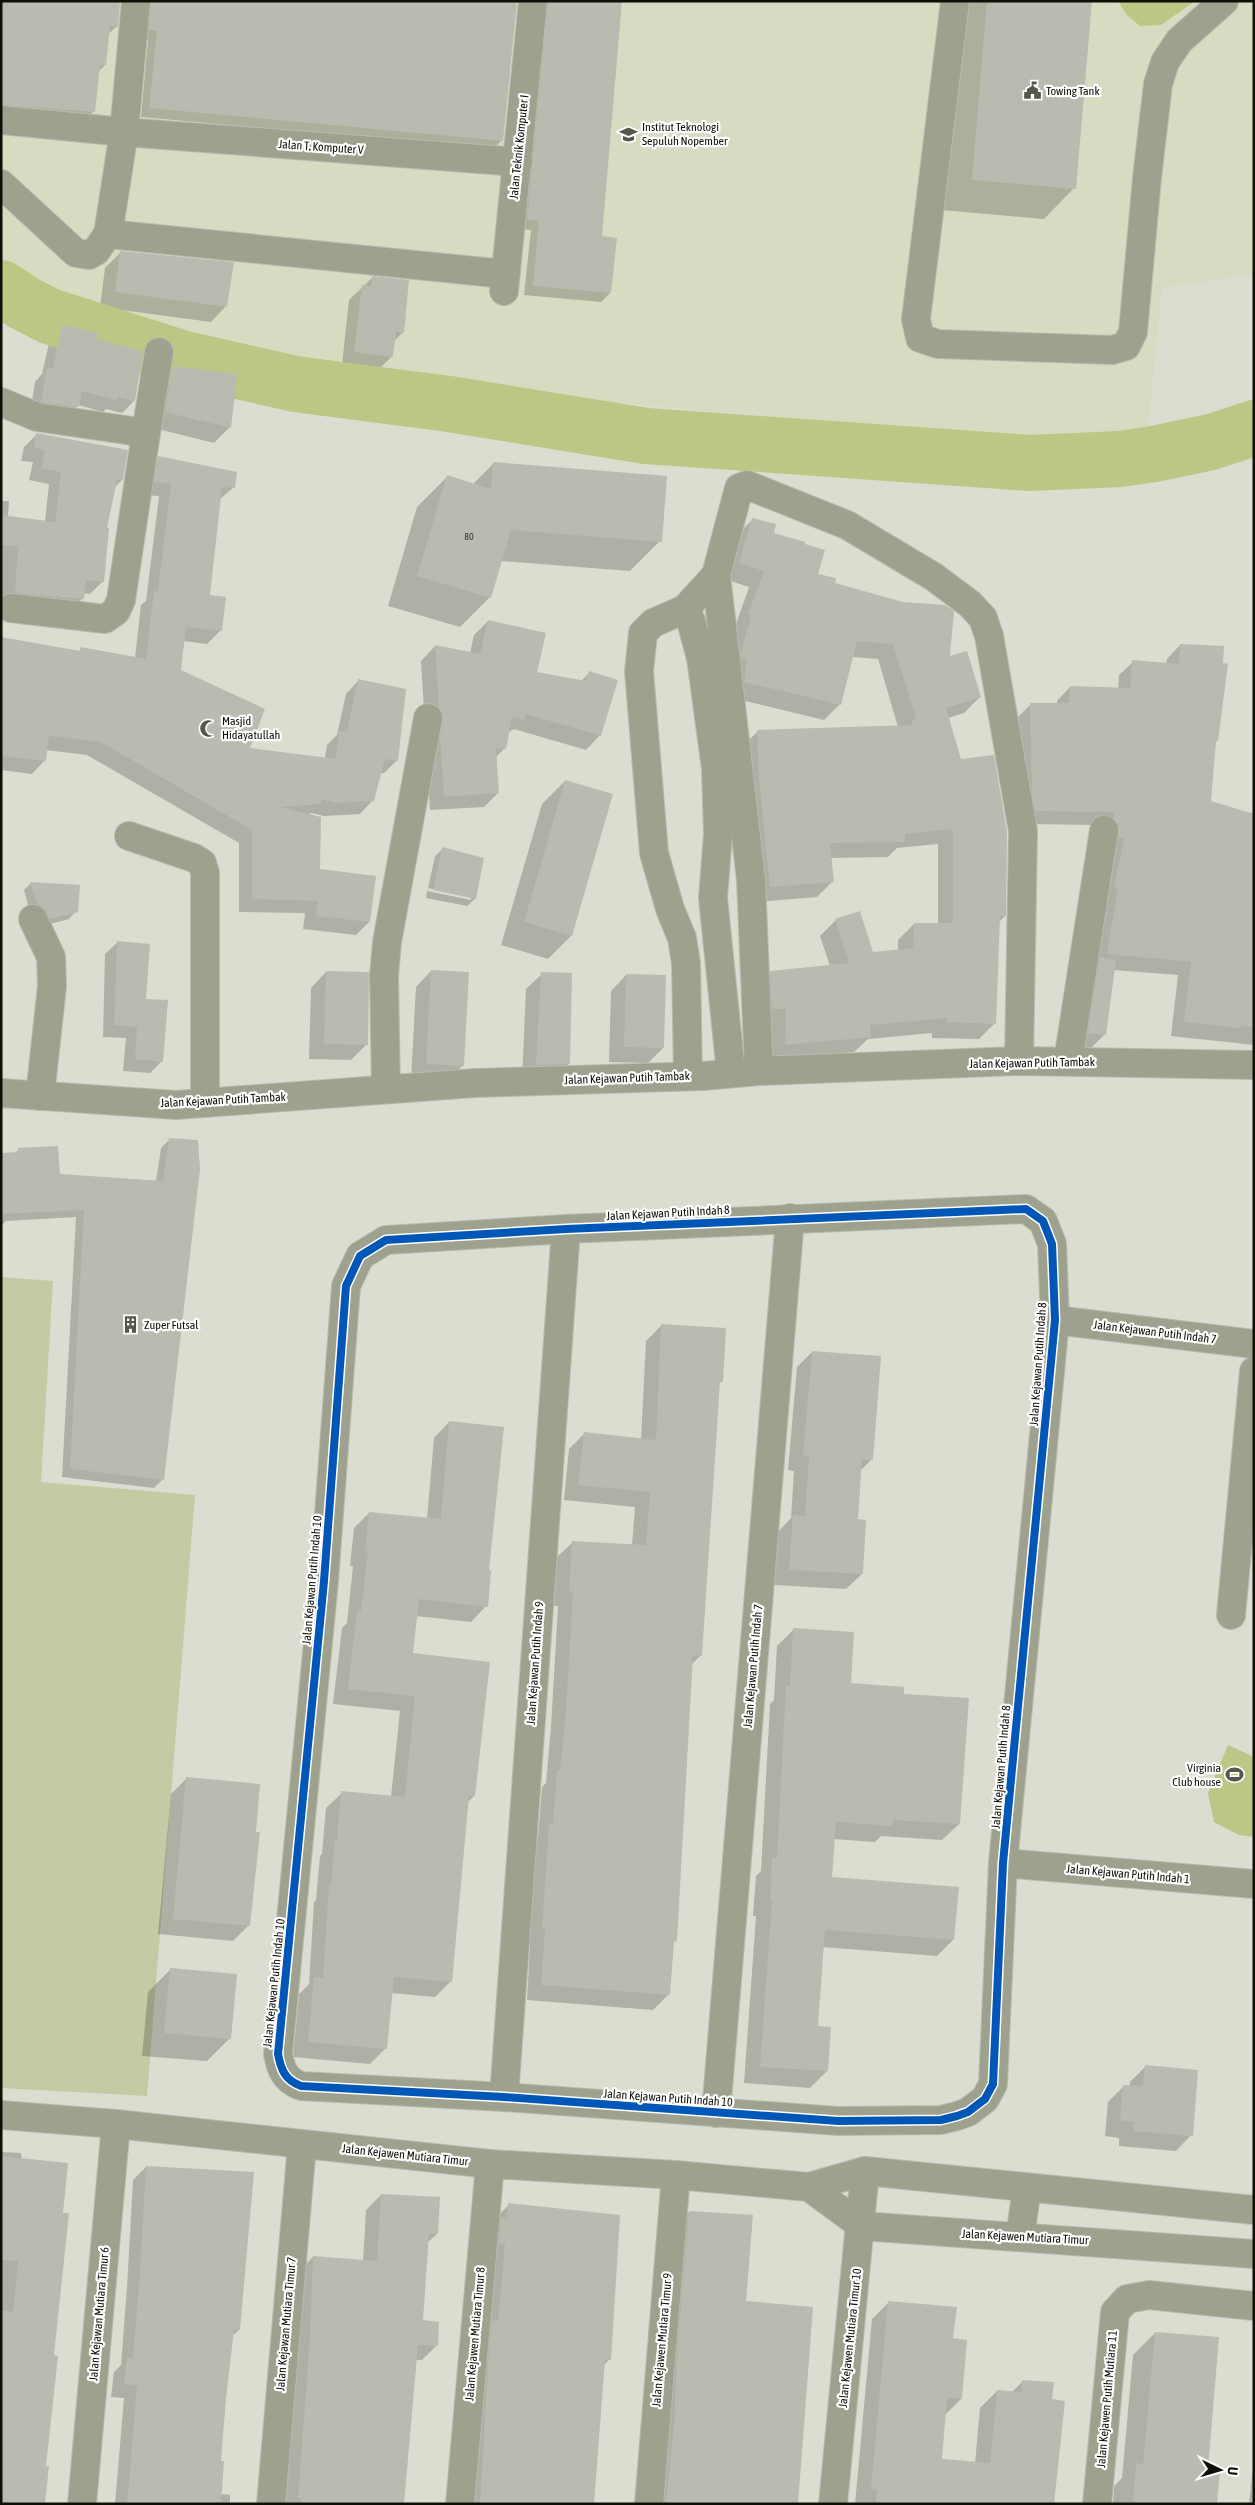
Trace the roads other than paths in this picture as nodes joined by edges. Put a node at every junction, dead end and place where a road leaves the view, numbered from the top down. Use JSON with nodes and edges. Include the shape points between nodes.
{"nodes":[{"id":1,"x":136,"y":1,"type":"edge"},
{"id":2,"x":533,"y":1,"type":"edge"},
{"id":3,"x":955,"y":1,"type":"edge"},
{"id":4,"x":1224,"y":1,"type":"edge"},
{"id":5,"x":1,"y":120,"type":"edge"},
{"id":6,"x":124,"y":132,"type":"junction"},
{"id":7,"x":518,"y":162,"type":"junction"},
{"id":8,"x":1,"y":184,"type":"edge"},
{"id":9,"x":108,"y":234,"type":"junction"},
{"id":10,"x":159,"y":352,"type":"dead end"},
{"id":11,"x":1,"y":402,"type":"edge"},
{"id":12,"x":146,"y":434,"type":"junction"},
{"id":13,"x":716,"y":575,"type":"junction"},
{"id":14,"x":12,"y":608,"type":"dead end"},
{"id":15,"x":685,"y":609,"type":"junction"},
{"id":16,"x":428,"y":718,"type":"dead end"},
{"id":17,"x":1104,"y":830,"type":"dead end"},
{"id":18,"x":129,"y":836,"type":"dead end"},
{"id":19,"x":713,"y":898,"type":"junction"},
{"id":20,"x":670,"y":909,"type":"junction"},
{"id":21,"x":34,"y":919,"type":"dead end"},
{"id":22,"x":1019,"y":1061,"type":"junction"},
{"id":23,"x":1068,"y":1061,"type":"junction"},
{"id":24,"x":1254,"y":1065,"type":"edge"},
{"id":25,"x":759,"y":1071,"type":"junction"},
{"id":26,"x":731,"y":1073,"type":"junction"},
{"id":27,"x":688,"y":1076,"type":"junction"},
{"id":28,"x":386,"y":1089,"type":"junction"},
{"id":29,"x":1,"y":1093,"type":"edge"},
{"id":30,"x":40,"y":1096,"type":"junction"},
{"id":31,"x":205,"y":1103,"type":"junction"},
{"id":32,"x":790,"y":1218,"type":"junction"},
{"id":33,"x":566,"y":1229,"type":"junction"},
{"id":34,"x":346,"y":1286,"type":"joint"},
{"id":35,"x":1055,"y":1320,"type":"junction"},
{"id":36,"x":1254,"y":1344,"type":"edge"},
{"id":37,"x":1254,"y":1371,"type":"edge"},
{"id":38,"x":1231,"y":1615,"type":"dead end"},
{"id":39,"x":1003,"y":1863,"type":"junction"},
{"id":40,"x":1254,"y":1884,"type":"edge"},
{"id":41,"x":993,"y":2084,"type":"joint"},
{"id":42,"x":504,"y":2097,"type":"junction"},
{"id":43,"x":716,"y":2113,"type":"junction"},
{"id":44,"x":1,"y":2115,"type":"edge"},
{"id":45,"x":116,"y":2124,"type":"junction"},
{"id":46,"x":302,"y":2145,"type":"junction"},
{"id":47,"x":490,"y":2164,"type":"junction"},
{"id":48,"x":865,"y":2171,"type":"junction"},
{"id":49,"x":676,"y":2175,"type":"junction"},
{"id":50,"x":809,"y":2187,"type":"junction"},
{"id":51,"x":1027,"y":2188,"type":"junction"},
{"id":52,"x":1254,"y":2210,"type":"edge"},
{"id":53,"x":862,"y":2226,"type":"junction"},
{"id":54,"x":1020,"y":2237,"type":"junction"},
{"id":55,"x":1254,"y":2254,"type":"edge"},
{"id":56,"x":1254,"y":2306,"type":"edge"},
{"id":57,"x":82,"y":2504,"type":"edge"},
{"id":58,"x":270,"y":2504,"type":"edge"},
{"id":59,"x":460,"y":2504,"type":"edge"},
{"id":60,"x":649,"y":2504,"type":"edge"},
{"id":61,"x":833,"y":2504,"type":"edge"},
{"id":62,"x":1097,"y":2504,"type":"edge"}],
"edges":[{"from":1,"to":6,"type":"street"},
{"from":2,"to":7,"type":"street","name":"Jalan Teknik Komputer I"},
{"from":3,"to":4,"type":"street","via":[[916,319],[920,338],[938,344],[1112,350],[1126,346],[1133,332],[1146,178],[1158,84],[1179,41]]},
{"from":5,"to":6,"type":"street","name":"Jalan T. Komputer V"},
{"from":6,"to":7,"type":"street","name":"Jalan T. Komputer V"},
{"from":6,"to":9,"type":"street"},
{"from":7,"to":9,"type":"street","name":"Jalan Teknik Komputer I","via":[[504,283]]},
{"from":8,"to":9,"type":"street","via":[[76,253],[90,255]]},
{"from":10,"to":12,"type":"street"},
{"from":11,"to":12,"type":"street","via":[[37,417]]},
{"from":12,"to":14,"type":"street","via":[[121,600],[116,611],[105,619]]},
{"from":13,"to":15,"type":"street"},
{"from":13,"to":22,"type":"street","via":[[739,488],[747,485],[847,525],[934,577],[983,618],[989,636],[1023,831]]},
{"from":13,"to":25,"type":"street","via":[[751,880]]},
{"from":15,"to":19,"type":"street","via":[[701,658],[716,769],[718,834]]},
{"from":15,"to":20,"type":"street","via":[[653,623],[643,633],[639,670],[654,853]]},
{"from":16,"to":28,"type":"street","via":[[387,942],[384,976]]},
{"from":17,"to":23,"type":"street"},
{"from":18,"to":31,"type":"street","via":[[194,858],[202,863],[205,873]]},
{"from":19,"to":20,"type":"street"},
{"from":19,"to":26,"type":"street"},
{"from":20,"to":27,"type":"street","via":[[682,938],[686,963]]},
{"from":21,"to":30,"type":"street","via":[[51,957],[52,986]]},
{"from":22,"to":23,"type":"street","name":"Jalan Kejawan Putih Tambak"},
{"from":22,"to":25,"type":"street","name":"Jalan Kejawan Putih Tambak"},
{"from":23,"to":24,"type":"street","name":"Jalan Kejawan Putih Tambak"},
{"from":25,"to":26,"type":"street","name":"Jalan Kejawan Putih Tambak"},
{"from":26,"to":27,"type":"street","name":"Jalan Kejawan Putih Tambak"},
{"from":27,"to":28,"type":"street","name":"Jalan Kejawan Putih Tambak"},
{"from":28,"to":31,"type":"street","name":"Jalan Kejawan Putih Tambak"},
{"from":29,"to":30,"type":"street","name":"Jalan Kejawan Putih Tambak"},
{"from":30,"to":31,"type":"street","name":"Jalan Kejawan Putih Tambak","via":[[176,1105]]},
{"from":32,"to":33,"type":"street","name":"Jalan Kejawan Putih Indah 8"},
{"from":32,"to":35,"type":"street","name":"Jalan Kejawan Putih Indah 8","via":[[1026,1209],[1043,1221],[1052,1244]]},
{"from":32,"to":43,"type":"street","name":"Jalan Kejawan Putih Indah 7"},
{"from":33,"to":34,"type":"street","name":"Jalan Kejawan Putih Indah 8","via":[[386,1240],[360,1256]]},
{"from":33,"to":42,"type":"street","name":"Jalan Kejawan Putih Indah 9"},
{"from":34,"to":42,"type":"street","name":"Jalan Kejawan Putih Indah 10","via":[[324,1581],[278,2054],[288,2079],[301,2086]]},
{"from":35,"to":36,"type":"street","name":"Jalan Kejawan Putih Indah 7"},
{"from":35,"to":39,"type":"street","name":"Jalan Kejawan Putih Indah 8"},
{"from":37,"to":38,"type":"street"},
{"from":39,"to":40,"type":"street","name":"Jalan Kejawan Putih Indah 1"},
{"from":39,"to":41,"type":"street","name":"Jalan Kejawan Putih Indah 8"},
{"from":41,"to":43,"type":"street","name":"Jalan Kejawan Putih Indah 10","via":[[976,2107],[941,2120],[838,2121]]},
{"from":42,"to":43,"type":"street","name":"Jalan Kejawan Putih Indah 10"},
{"from":44,"to":45,"type":"street","name":"Jalan Kejawen Mutiara Timur"},
{"from":45,"to":46,"type":"street","name":"Jalan Kejawen Mutiara Timur"},
{"from":45,"to":57,"type":"street","name":"Jalan Kejawan Mutiara Timur 6"},
{"from":46,"to":47,"type":"street","name":"Jalan Kejawen Mutiara Timur"},
{"from":46,"to":58,"type":"street","name":"Jalan Kejawan Mutiara Timur 7"},
{"from":47,"to":49,"type":"street","name":"Jalan Kejawen Mutiara Timur"},
{"from":47,"to":59,"type":"street","name":"Jalan Kejawen Mutiara Timur 8"},
{"from":48,"to":50,"type":"street","name":"Jalan Kejawen Mutiara Timur"},
{"from":48,"to":51,"type":"street","name":"Jalan Kejawen Mutiara Timur"},
{"from":48,"to":53,"type":"street","name":"Jalan Kejawen Mutiara Timur 10"},
{"from":49,"to":50,"type":"street","name":"Jalan Kejawen Mutiara Timur"},
{"from":49,"to":60,"type":"street","name":"Jalan Kejawen Mutiara Timur 9"},
{"from":50,"to":53,"type":"street"},
{"from":51,"to":52,"type":"street","name":"Jalan Kejawen Mutiara Timur"},
{"from":51,"to":54,"type":"street"},
{"from":53,"to":54,"type":"street","name":"Jalan Kejawen Mutiara Timur"},
{"from":53,"to":61,"type":"street","name":"Jalan Kejawen Mutiara Timur 10"},
{"from":54,"to":55,"type":"street","name":"Jalan Kejawen Mutiara Timur"},
{"from":56,"to":62,"type":"street","name":"Jalan Kejawen Putih Mutiara 11","via":[[1149,2295],[1127,2299],[1115,2312]]}]}
